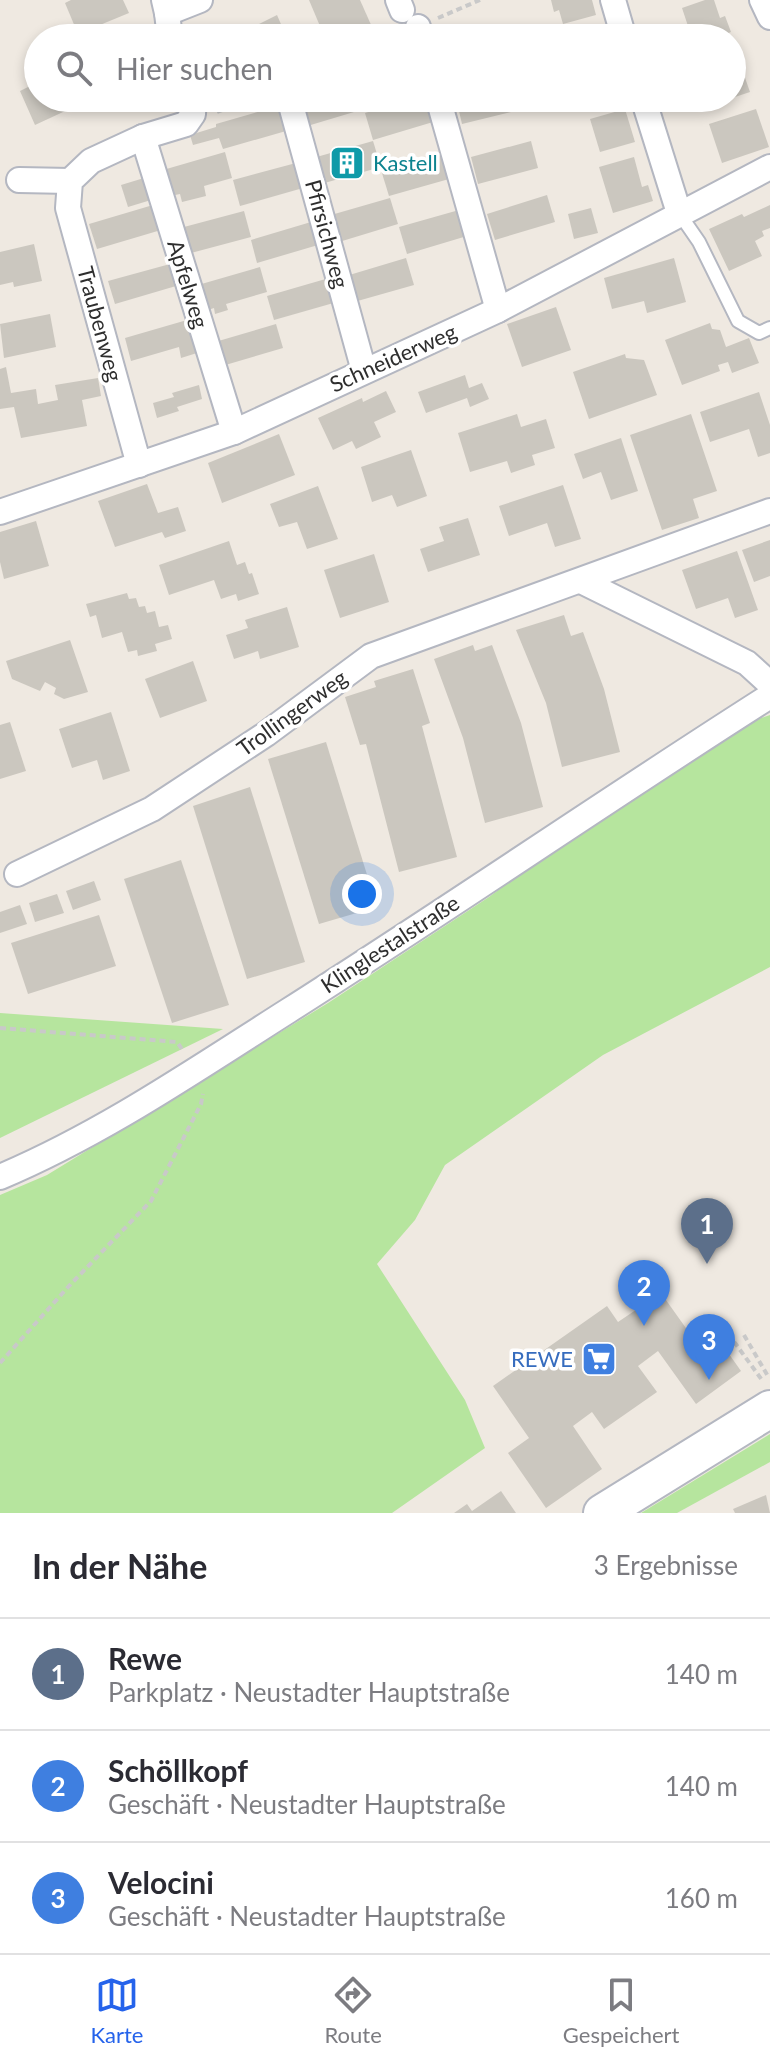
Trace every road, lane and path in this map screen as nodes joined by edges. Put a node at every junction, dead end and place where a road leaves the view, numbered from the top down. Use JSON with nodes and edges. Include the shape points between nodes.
{"nodes":[{"id":1,"x":200,"y":0,"type":"edge"},
{"id":2,"x":613,"y":0,"type":"edge"},
{"id":3,"x":762,"y":0,"type":"edge"},
{"id":4,"x":166,"y":6,"type":"edge"},
{"id":5,"x":770,"y":17,"type":"edge"},
{"id":6,"x":620,"y":24,"type":"edge"},
{"id":7,"x":191,"y":112,"type":"edge"},
{"id":8,"x":293,"y":112,"type":"edge"},
{"id":9,"x":442,"y":112,"type":"edge"},
{"id":10,"x":647,"y":112,"type":"edge"},
{"id":11,"x":143,"y":137,"type":"junction"},
{"id":12,"x":770,"y":167,"type":"edge"},
{"id":13,"x":19,"y":180,"type":"dead end"},
{"id":14,"x":70,"y":181,"type":"junction"},
{"id":15,"x":679,"y":213,"type":"junction"},
{"id":16,"x":498,"y":310,"type":"junction"},
{"id":17,"x":770,"y":328,"type":"edge"},
{"id":18,"x":364,"y":371,"type":"junction"},
{"id":19,"x":234,"y":432,"type":"junction"},
{"id":20,"x":139,"y":465,"type":"junction"},
{"id":21,"x":770,"y":511,"type":"edge"},
{"id":22,"x":0,"y":512,"type":"edge"},
{"id":23,"x":581,"y":581,"type":"junction"},
{"id":24,"x":770,"y":684,"type":"edge"},
{"id":25,"x":770,"y":696,"type":"edge"},
{"id":26,"x":17,"y":874,"type":"dead end"},
{"id":27,"x":0,"y":1028,"type":"edge"},
{"id":28,"x":177,"y":1042,"type":"dead end"},
{"id":29,"x":212,"y":1059,"type":"junction"},
{"id":30,"x":0,"y":1177,"type":"edge"},
{"id":31,"x":744,"y":1335,"type":"dead end"},
{"id":32,"x":725,"y":1349,"type":"dead end"},
{"id":33,"x":0,"y":1363,"type":"edge"},
{"id":34,"x":770,"y":1378,"type":"edge"},
{"id":35,"x":770,"y":1409,"type":"edge"},
{"id":36,"x":602,"y":1513,"type":"edge"}],
"edges":[{"from":1,"to":4,"type":"street"},
{"from":2,"to":6,"type":"street"},
{"from":3,"to":5,"type":"street"},
{"from":7,"to":11,"type":"street","via":[[186,124]]},
{"from":8,"to":18,"type":"street","name":"Pfirsichweg"},
{"from":9,"to":16,"type":"street"},
{"from":10,"to":15,"type":"street"},
{"from":11,"to":14,"type":"street","via":[[91,161]]},
{"from":11,"to":19,"type":"street","name":"Apfelweg"},
{"from":12,"to":15,"type":"street","name":"Schneiderweg"},
{"from":13,"to":14,"type":"street"},
{"from":14,"to":20,"type":"street","name":"Traubenweg","via":[[68,208]]},
{"from":15,"to":16,"type":"street","name":"Schneiderweg"},
{"from":15,"to":17,"type":"lane","via":[[738,321],[759,333]]},
{"from":16,"to":18,"type":"street","name":"Schneiderweg"},
{"from":18,"to":19,"type":"street","name":"Schneiderweg"},
{"from":19,"to":20,"type":"street","name":"Schneiderweg"},
{"from":20,"to":22,"type":"street","name":"Schneiderweg"},
{"from":21,"to":23,"type":"street","name":"Trollingerweg"},
{"from":23,"to":24,"type":"street","via":[[747,663]]},
{"from":23,"to":26,"type":"street","name":"Trollingerweg","via":[[371,656],[152,809]]},
{"from":25,"to":29,"type":"street","name":"Klinglestalstraße"},
{"from":27,"to":28,"type":"path"},
{"from":29,"to":30,"type":"street","name":"Klinglestalstraße","via":[[43,1159]]},
{"from":29,"to":33,"type":"path","via":[[201,1104],[151,1201]]},
{"from":31,"to":34,"type":"path"},
{"from":32,"to":34,"type":"path","via":[[735,1343],[764,1382]]},
{"from":35,"to":36,"type":"street"}]}
